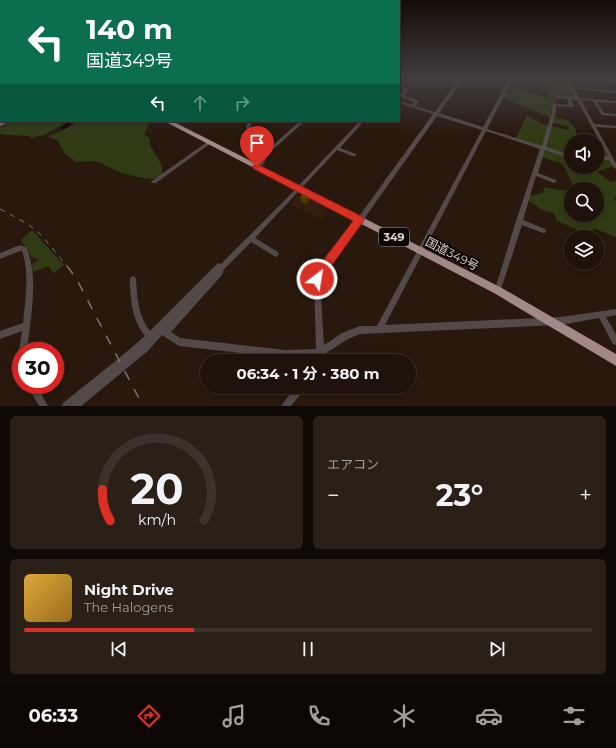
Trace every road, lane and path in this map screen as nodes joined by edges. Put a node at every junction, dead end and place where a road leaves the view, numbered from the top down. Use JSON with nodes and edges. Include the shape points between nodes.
{"nodes":[{"id":1,"x":407,"y":98,"type":"edge"},
{"id":2,"x":447,"y":98,"type":"edge"},
{"id":3,"x":501,"y":98,"type":"edge"},
{"id":4,"x":568,"y":98,"type":"joint"},
{"id":5,"x":578,"y":98,"type":"junction"},
{"id":6,"x":594,"y":100,"type":"junction"},
{"id":7,"x":400,"y":102,"type":"edge"},
{"id":8,"x":616,"y":102,"type":"edge"},
{"id":9,"x":413,"y":106,"type":"junction"},
{"id":10,"x":436,"y":114,"type":"junction"},
{"id":11,"x":616,"y":115,"type":"edge"},
{"id":12,"x":169,"y":122,"type":"edge"},
{"id":13,"x":175,"y":122,"type":"edge"},
{"id":14,"x":250,"y":122,"type":"edge"},
{"id":15,"x":302,"y":122,"type":"edge"},
{"id":16,"x":361,"y":122,"type":"edge"},
{"id":17,"x":592,"y":124,"type":"junction"},
{"id":18,"x":616,"y":127,"type":"edge"},
{"id":19,"x":484,"y":129,"type":"junction"},
{"id":20,"x":209,"y":143,"type":"junction"},
{"id":21,"x":336,"y":148,"type":"junction"},
{"id":22,"x":543,"y":148,"type":"junction"},
{"id":23,"x":270,"y":149,"type":"junction"},
{"id":24,"x":354,"y":155,"type":"dead end"},
{"id":25,"x":564,"y":155,"type":"edge"},
{"id":26,"x":604,"y":158,"type":"edge"},
{"id":27,"x":611,"y":158,"type":"junction"},
{"id":28,"x":258,"y":166,"type":"junction"},
{"id":29,"x":616,"y":167,"type":"edge"},
{"id":30,"x":535,"y":174,"type":"junction"},
{"id":31,"x":554,"y":181,"type":"dead end"},
{"id":32,"x":154,"y":182,"type":"dead end"},
{"id":33,"x":300,"y":187,"type":"junction"},
{"id":34,"x":361,"y":218,"type":"junction"},
{"id":35,"x":519,"y":221,"type":"junction"},
{"id":36,"x":543,"y":231,"type":"dead end"},
{"id":37,"x":250,"y":238,"type":"junction"},
{"id":38,"x":421,"y":249,"type":"junction"},
{"id":39,"x":276,"y":254,"type":"dead end"},
{"id":40,"x":0,"y":256,"type":"edge"},
{"id":41,"x":220,"y":267,"type":"junction"},
{"id":42,"x":133,"y":279,"type":"dead end"},
{"id":43,"x":499,"y":286,"type":"junction"},
{"id":44,"x":616,"y":312,"type":"edge"},
{"id":45,"x":601,"y":315,"type":"junction"},
{"id":46,"x":552,"y":321,"type":"junction"},
{"id":47,"x":562,"y":321,"type":"junction"},
{"id":48,"x":25,"y":326,"type":"junction"},
{"id":49,"x":379,"y":329,"type":"junction"},
{"id":50,"x":0,"y":335,"type":"edge"},
{"id":51,"x":150,"y":336,"type":"junction"},
{"id":52,"x":616,"y":341,"type":"edge"},
{"id":53,"x":24,"y":342,"type":"edge"},
{"id":54,"x":319,"y":353,"type":"junction"},
{"id":55,"x":616,"y":354,"type":"edge"},
{"id":56,"x":616,"y":360,"type":"edge"},
{"id":57,"x":129,"y":367,"type":"dead end"},
{"id":58,"x":120,"y":374,"type":"dead end"},
{"id":59,"x":37,"y":394,"type":"edge"},
{"id":60,"x":295,"y":394,"type":"edge"},
{"id":61,"x":44,"y":406,"type":"edge"},
{"id":62,"x":66,"y":406,"type":"edge"},
{"id":63,"x":75,"y":406,"type":"edge"},
{"id":64,"x":286,"y":406,"type":"edge"}],
"edges":[{"from":1,"to":9,"type":"street","via":[[417,101]]},
{"from":2,"to":10,"type":"street"},
{"from":3,"to":19,"type":"street"},
{"from":4,"to":5,"type":"street"},
{"from":4,"to":22,"type":"street","via":[[572,106],[554,105]]},
{"from":5,"to":6,"type":"street"},
{"from":5,"to":17,"type":"street"},
{"from":6,"to":8,"type":"street"},
{"from":6,"to":11,"type":"street","via":[[603,114]]},
{"from":7,"to":9,"type":"street"},
{"from":9,"to":10,"type":"street"},
{"from":10,"to":19,"type":"street"},
{"from":10,"to":34,"type":"street"},
{"from":12,"to":20,"type":"highway","name":"国道349号","number":"349"},
{"from":13,"to":28,"type":"highway","name":"国道349号","number":"349"},
{"from":14,"to":23,"type":"street","via":[[249,130],[268,139]]},
{"from":15,"to":23,"type":"street"},
{"from":16,"to":21,"type":"street"},
{"from":17,"to":18,"type":"street"},
{"from":17,"to":27,"type":"street"},
{"from":19,"to":22,"type":"street"},
{"from":19,"to":38,"type":"street"},
{"from":20,"to":28,"type":"highway","name":"国道349号","number":"349"},
{"from":20,"to":32,"type":"street"},
{"from":21,"to":24,"type":"street"},
{"from":21,"to":33,"type":"street"},
{"from":22,"to":25,"type":"street"},
{"from":22,"to":30,"type":"street"},
{"from":23,"to":28,"type":"street"},
{"from":26,"to":27,"type":"street"},
{"from":27,"to":29,"type":"street"},
{"from":28,"to":33,"type":"highway","name":"国道349号","number":"349"},
{"from":30,"to":31,"type":"street"},
{"from":30,"to":35,"type":"street"},
{"from":33,"to":34,"type":"highway","name":"国道349号","number":"349"},
{"from":33,"to":37,"type":"street"},
{"from":34,"to":38,"type":"highway","name":"国道349号","number":"349"},
{"from":34,"to":54,"type":"street","via":[[317,279]]},
{"from":35,"to":36,"type":"street"},
{"from":35,"to":43,"type":"street"},
{"from":37,"to":39,"type":"street"},
{"from":37,"to":41,"type":"street"},
{"from":38,"to":43,"type":"highway","name":"国道349号","number":"349"},
{"from":38,"to":46,"type":"highway","name":"国道349号","number":"349"},
{"from":38,"to":49,"type":"street"},
{"from":40,"to":48,"type":"street","via":[[20,248],[24,249],[27,255],[30,272]]},
{"from":41,"to":51,"type":"street"},
{"from":41,"to":54,"type":"street","via":[[220,273],[165,333],[168,336],[179,342],[234,349],[285,354]]},
{"from":41,"to":63,"type":"street","bridge":true,"via":[[144,349]]},
{"from":42,"to":51,"type":"street","via":[[136,312]]},
{"from":43,"to":47,"type":"highway","name":"国道349号","number":"349"},
{"from":44,"to":45,"type":"street"},
{"from":45,"to":47,"type":"street"},
{"from":45,"to":52,"type":"street"},
{"from":46,"to":47,"type":"street"},
{"from":46,"to":49,"type":"street"},
{"from":46,"to":56,"type":"highway","name":"国道349号","number":"349"},
{"from":47,"to":55,"type":"highway","name":"国道349号","number":"349"},
{"from":48,"to":50,"type":"street"},
{"from":48,"to":53,"type":"street"},
{"from":49,"to":54,"type":"street","via":[[360,330],[345,336]]},
{"from":51,"to":62,"type":"street"},
{"from":57,"to":58,"type":"street"},
{"from":59,"to":61,"type":"street"},
{"from":60,"to":64,"type":"street"}]}
